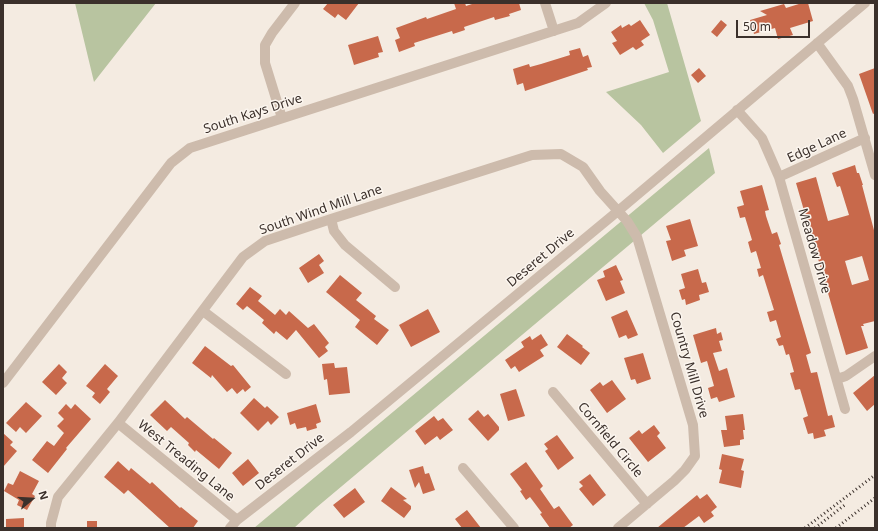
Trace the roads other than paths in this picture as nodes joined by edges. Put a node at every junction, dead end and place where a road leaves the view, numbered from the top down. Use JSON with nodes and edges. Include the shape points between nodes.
{"nodes":[{"id":1,"x":294,"y":3,"type":"edge"},
{"id":2,"x":545,"y":3,"type":"edge"},
{"id":3,"x":606,"y":3,"type":"edge"},
{"id":4,"x":865,"y":3,"type":"edge"},
{"id":5,"x":554,"y":31,"type":"junction"},
{"id":6,"x":817,"y":43,"type":"junction"},
{"id":7,"x":737,"y":110,"type":"junction"},
{"id":8,"x":282,"y":118,"type":"junction"},
{"id":9,"x":865,"y":138,"type":"junction"},
{"id":10,"x":875,"y":175,"type":"edge"},
{"id":11,"x":779,"y":177,"type":"junction"},
{"id":12,"x":618,"y":211,"type":"junction"},
{"id":13,"x":331,"y":219,"type":"junction"},
{"id":14,"x":395,"y":287,"type":"dead end"},
{"id":15,"x":203,"y":311,"type":"junction"},
{"id":16,"x":875,"y":356,"type":"edge"},
{"id":17,"x":286,"y":374,"type":"dead end"},
{"id":18,"x":837,"y":379,"type":"junction"},
{"id":19,"x":3,"y":383,"type":"edge"},
{"id":20,"x":553,"y":392,"type":"dead end"},
{"id":21,"x":845,"y":409,"type":"dead end"},
{"id":22,"x":118,"y":423,"type":"junction"},
{"id":23,"x":463,"y":468,"type":"dead end"},
{"id":24,"x":647,"y":504,"type":"junction"},
{"id":25,"x":237,"y":520,"type":"junction"},
{"id":26,"x":51,"y":528,"type":"edge"},
{"id":27,"x":230,"y":528,"type":"edge"},
{"id":28,"x":514,"y":528,"type":"edge"},
{"id":29,"x":618,"y":528,"type":"edge"}],
"edges":[{"from":1,"to":8,"type":"street","via":[[265,46],[264,63]]},
{"from":2,"to":5,"type":"street"},
{"from":3,"to":5,"type":"street","name":"South Kays Drive","via":[[578,23]]},
{"from":4,"to":6,"type":"street","name":"Deseret Drive"},
{"from":5,"to":8,"type":"street","name":"South Kays Drive"},
{"from":6,"to":7,"type":"street","name":"Deseret Drive"},
{"from":6,"to":9,"type":"street","via":[[848,86]]},
{"from":7,"to":11,"type":"street","name":"Meadow Drive","via":[[762,138]]},
{"from":7,"to":12,"type":"street","name":"Deseret Drive"},
{"from":8,"to":19,"type":"street","name":"South Kays Drive","via":[[190,148],[171,163]]},
{"from":9,"to":10,"type":"street"},
{"from":9,"to":11,"type":"street","name":"Edge Lane"},
{"from":11,"to":18,"type":"street","name":"Meadow Drive"},
{"from":12,"to":13,"type":"street","name":"South Wind Mill Lane","via":[[583,167],[561,154],[532,154]]},
{"from":12,"to":24,"type":"street","name":"Country Mill Drive","via":[[637,237],[693,425],[695,456],[674,481]]},
{"from":12,"to":25,"type":"street","name":"Deseret Drive","via":[[351,432]]},
{"from":13,"to":14,"type":"street","via":[[334,231],[345,245]]},
{"from":13,"to":15,"type":"street","name":"South Wind Mill Lane","via":[[265,241],[243,257]]},
{"from":15,"to":17,"type":"street"},
{"from":15,"to":22,"type":"street","name":"South Wind Mill Lane"},
{"from":16,"to":18,"type":"street","via":[[846,376]]},
{"from":18,"to":21,"type":"street","name":"Meadow Drive"},
{"from":20,"to":24,"type":"street","name":"Cornfield Circle"},
{"from":22,"to":25,"type":"street","name":"West Treading Lane"},
{"from":22,"to":26,"type":"street","name":"South Wind Mill Lane","via":[[58,497]]},
{"from":23,"to":28,"type":"street"},
{"from":24,"to":29,"type":"street","name":"Country Mill Drive"},
{"from":25,"to":27,"type":"street","name":"Deseret Drive"}]}
